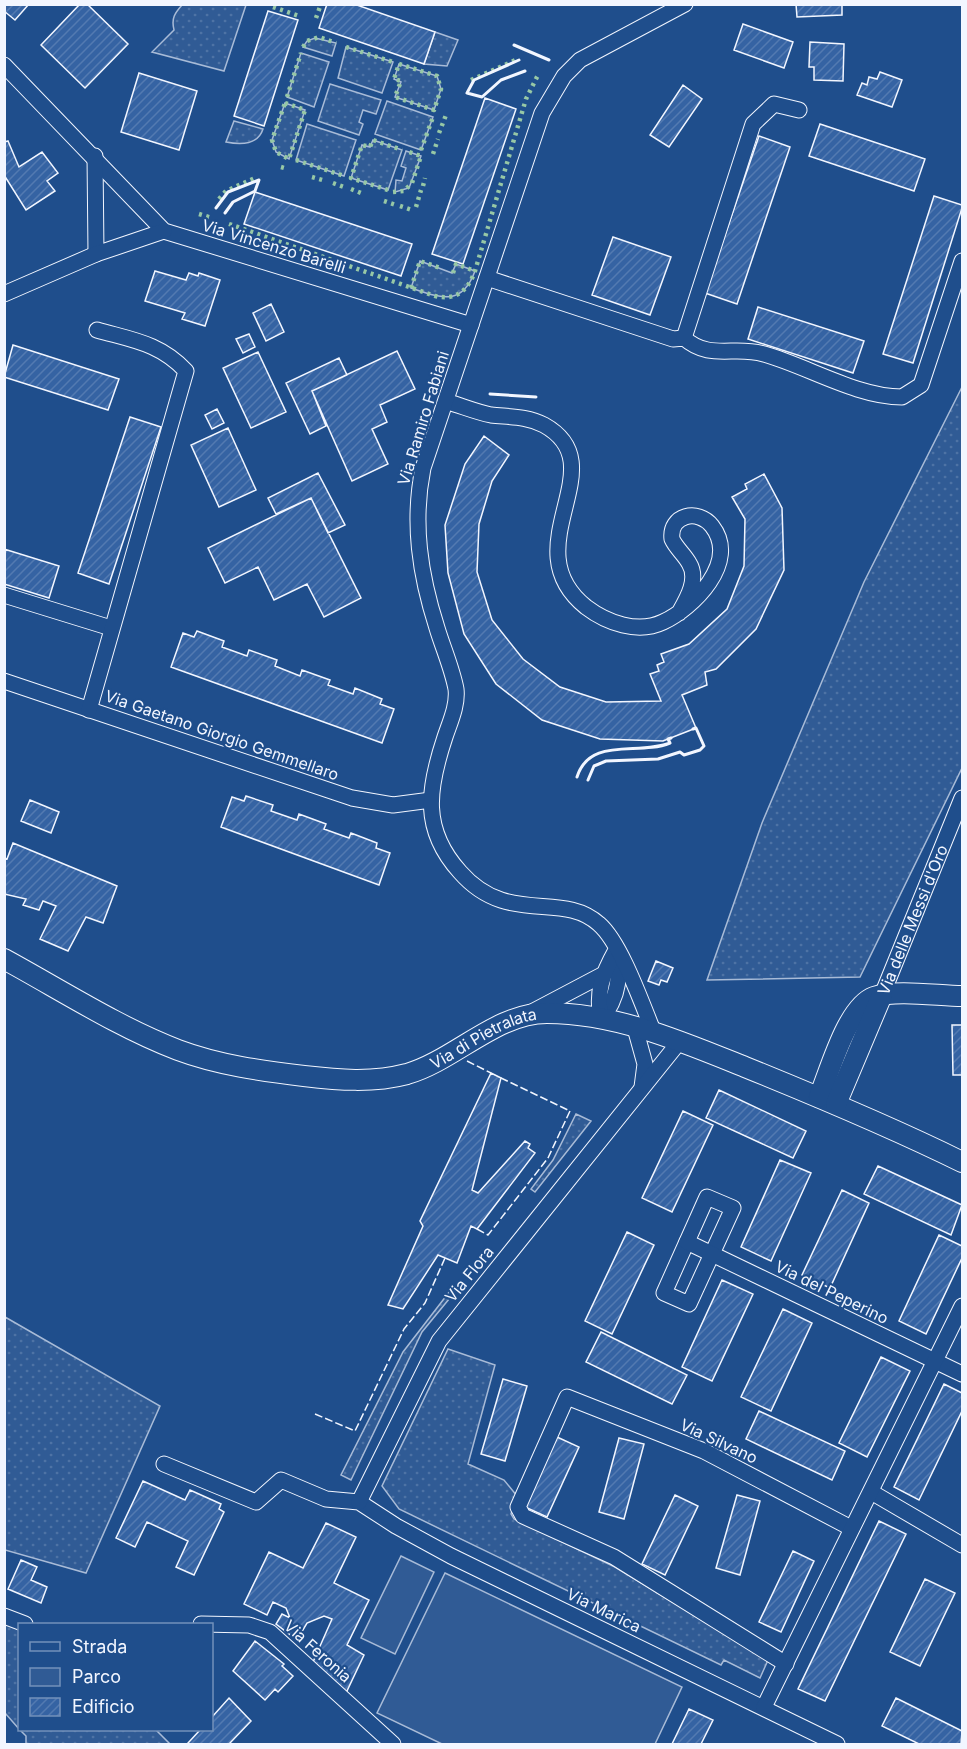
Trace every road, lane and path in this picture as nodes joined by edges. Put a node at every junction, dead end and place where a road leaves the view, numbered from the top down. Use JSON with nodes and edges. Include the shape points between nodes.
{"nodes":[{"id":1,"x":685,"y":4,"type":"edge"},
{"id":2,"x":4,"y":65,"type":"edge"},
{"id":3,"x":800,"y":110,"type":"dead end"},
{"id":4,"x":94,"y":156,"type":"junction"},
{"id":5,"x":164,"y":231,"type":"junction"},
{"id":6,"x":96,"y":254,"type":"junction"},
{"id":7,"x":963,"y":261,"type":"edge"},
{"id":8,"x":487,"y":278,"type":"junction"},
{"id":9,"x":4,"y":294,"type":"edge"},
{"id":10,"x":471,"y":325,"type":"junction"},
{"id":11,"x":97,"y":330,"type":"dead end"},
{"id":12,"x":684,"y":338,"type":"junction"},
{"id":13,"x":448,"y":402,"type":"junction"},
{"id":14,"x":4,"y":595,"type":"edge"},
{"id":15,"x":680,"y":614,"type":"junction"},
{"id":16,"x":111,"y":628,"type":"junction"},
{"id":17,"x":4,"y":681,"type":"edge"},
{"id":18,"x":89,"y":710,"type":"junction"},
{"id":19,"x":963,"y":798,"type":"edge"},
{"id":20,"x":430,"y":800,"type":"junction"},
{"id":21,"x":616,"y":950,"type":"junction"},
{"id":22,"x":4,"y":959,"type":"edge"},
{"id":23,"x":602,"y":975,"type":"junction"},
{"id":24,"x":882,"y":995,"type":"junction"},
{"id":25,"x":963,"y":996,"type":"edge"},
{"id":26,"x":527,"y":1015,"type":"junction"},
{"id":27,"x":601,"y":1020,"type":"junction"},
{"id":28,"x":645,"y":1030,"type":"junction"},
{"id":29,"x":680,"y":1041,"type":"junction"},
{"id":30,"x":641,"y":1090,"type":"junction"},
{"id":31,"x":828,"y":1100,"type":"junction"},
{"id":32,"x":963,"y":1162,"type":"edge"},
{"id":33,"x":687,"y":1242,"type":"junction"},
{"id":34,"x":712,"y":1254,"type":"junction"},
{"id":35,"x":963,"y":1306,"type":"edge"},
{"id":36,"x":937,"y":1362,"type":"junction"},
{"id":37,"x":963,"y":1374,"type":"edge"},
{"id":38,"x":164,"y":1464,"type":"dead end"},
{"id":39,"x":873,"y":1493,"type":"junction"},
{"id":40,"x":359,"y":1502,"type":"junction"},
{"id":41,"x":851,"y":1528,"type":"junction"},
{"id":42,"x":963,"y":1545,"type":"edge"},
{"id":43,"x":4,"y":1616,"type":"edge"},
{"id":44,"x":22,"y":1623,"type":"edge"},
{"id":45,"x":213,"y":1624,"type":"edge"},
{"id":46,"x":786,"y":1664,"type":"junction"},
{"id":47,"x":764,"y":1707,"type":"junction"},
{"id":48,"x":393,"y":1744,"type":"edge"},
{"id":49,"x":837,"y":1744,"type":"edge"}],
"edges":[{"from":1,"to":8,"type":"street","name":"Via Ramiro Fabiani","via":[[592,52],[564,76],[542,113]]},
{"from":2,"to":4,"type":"street","name":"Via Vincenzo Barelli"},
{"from":3,"to":12,"type":"street","via":[[774,104],[753,124]]},
{"from":4,"to":5,"type":"street","name":"Via Vincenzo Barelli"},
{"from":4,"to":6,"type":"street"},
{"from":5,"to":6,"type":"street"},
{"from":5,"to":10,"type":"street","name":"Via Vincenzo Barelli"},
{"from":6,"to":9,"type":"street"},
{"from":7,"to":12,"type":"street","via":[[921,385],[902,397],[875,393],[765,354],[695,348]]},
{"from":8,"to":10,"type":"street","name":"Via Ramiro Fabiani"},
{"from":8,"to":12,"type":"street","via":[[673,339]]},
{"from":10,"to":13,"type":"street","name":"Via Ramiro Fabiani"},
{"from":11,"to":16,"type":"street","via":[[159,348],[186,371]]},
{"from":13,"to":15,"type":"street","via":[[490,414],[534,420],[561,439],[571,458],[572,470],[556,553],[566,582],[584,605],[610,622],[638,627],[660,624]]},
{"from":13,"to":20,"type":"street","name":"Via Ramiro Fabiani","via":[[423,468],[417,496],[420,563],[456,690],[455,708]]},
{"from":14,"to":16,"type":"street"},
{"from":15,"to":15,"type":"street","via":[[708,586],[719,557],[713,528],[698,516],[681,518],[671,534],[693,575]]},
{"from":16,"to":18,"type":"street"},
{"from":17,"to":18,"type":"street","name":"Via Gaetano Giorgio Gemmellaro"},
{"from":18,"to":20,"type":"street","name":"Via Gaetano Giorgio Gemmellaro","via":[[352,798],[393,805]]},
{"from":19,"to":24,"type":"street","name":"Via delle Messi d'Oro"},
{"from":20,"to":21,"type":"street","name":"Via Ramiro Fabiani","via":[[433,826],[445,853],[484,895],[517,906],[584,915],[605,929]]},
{"from":21,"to":23,"type":"street"},
{"from":21,"to":27,"type":"street","name":"Via Ramiro Fabiani","via":[[618,981],[610,1007]]},
{"from":21,"to":28,"type":"street","name":"Via Ramiro Fabiani"},
{"from":22,"to":26,"type":"street","name":"Via di Pietralata","via":[[178,1050],[247,1068],[322,1078],[362,1080],[408,1073]]},
{"from":23,"to":26,"type":"street"},
{"from":23,"to":27,"type":"street","via":[[598,995]]},
{"from":24,"to":25,"type":"street"},
{"from":24,"to":31,"type":"street"},
{"from":26,"to":27,"type":"street","name":"Via di Pietralata","via":[[549,1013]]},
{"from":27,"to":28,"type":"street","name":"Via di Pietralata"},
{"from":28,"to":29,"type":"street","name":"Via di Pietralata"},
{"from":28,"to":30,"type":"street"},
{"from":29,"to":30,"type":"street","name":"Via Flora"},
{"from":29,"to":31,"type":"street","name":"Via di Pietralata"},
{"from":30,"to":40,"type":"street","name":"Via Flora","via":[[439,1341]]},
{"from":31,"to":32,"type":"street","name":"Via di Pietralata"},
{"from":33,"to":34,"type":"street","name":"Via del Peperino"},
{"from":33,"to":34,"type":"street","via":[[707,1197],[733,1208]]},
{"from":33,"to":34,"type":"street","via":[[664,1293],[689,1304]]},
{"from":34,"to":36,"type":"street","name":"Via del Peperino"},
{"from":35,"to":36,"type":"street"},
{"from":36,"to":37,"type":"street","name":"Via del Peperino"},
{"from":36,"to":39,"type":"street"},
{"from":38,"to":40,"type":"street","via":[[256,1502],[281,1480],[326,1499]]},
{"from":39,"to":41,"type":"street"},
{"from":39,"to":42,"type":"street"},
{"from":40,"to":47,"type":"street","name":"Via Marica","via":[[451,1556]]},
{"from":41,"to":46,"type":"street"},
{"from":41,"to":46,"type":"street","name":"Via Silvano","via":[[704,1451],[567,1397],[518,1507],[523,1516],[614,1557]]},
{"from":43,"to":44,"type":"street"},
{"from":45,"to":48,"type":"street","name":"Via Feronia","via":[[249,1625],[270,1632]]},
{"from":46,"to":47,"type":"street"},
{"from":47,"to":49,"type":"street","name":"Via Marica"}]}
